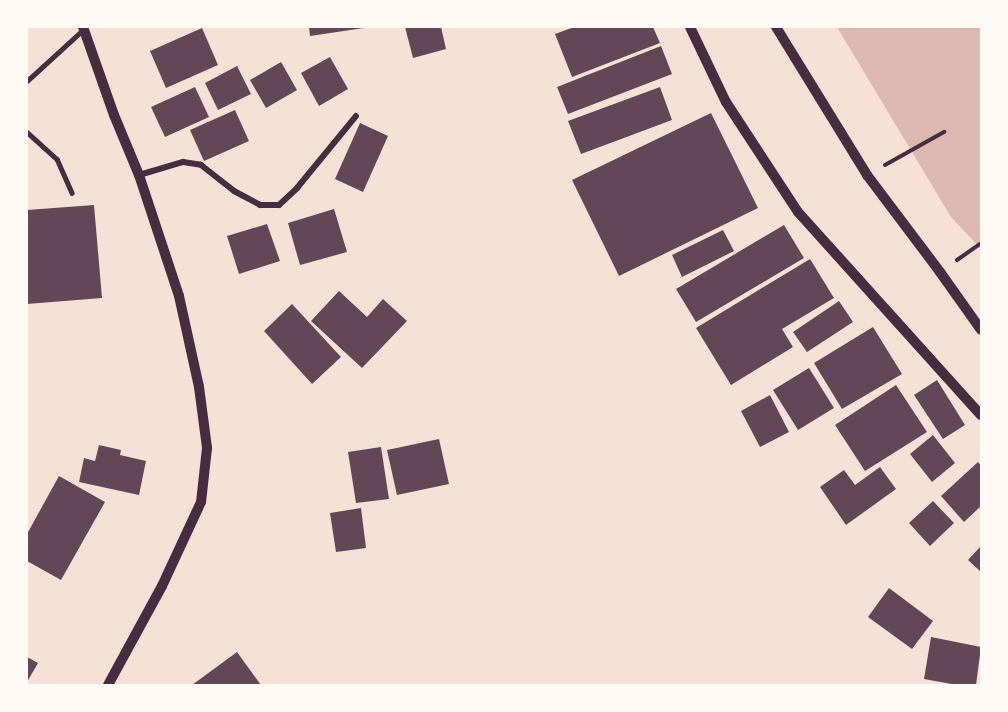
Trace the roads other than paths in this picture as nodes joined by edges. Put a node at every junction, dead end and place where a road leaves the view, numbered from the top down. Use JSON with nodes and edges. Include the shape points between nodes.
{"nodes":[{"id":1,"x":690,"y":27,"type":"edge"},
{"id":2,"x":776,"y":27,"type":"edge"},
{"id":3,"x":83,"y":28,"type":"edge"},
{"id":4,"x":27,"y":81,"type":"edge"},
{"id":5,"x":356,"y":116,"type":"dead end"},
{"id":6,"x":27,"y":132,"type":"edge"},
{"id":7,"x":139,"y":175,"type":"junction"},
{"id":8,"x":72,"y":193,"type":"dead end"},
{"id":9,"x":981,"y":330,"type":"edge"},
{"id":10,"x":981,"y":415,"type":"edge"},
{"id":11,"x":108,"y":685,"type":"edge"}],
"edges":[{"from":1,"to":10,"type":"street","via":[[726,102],[798,212]]},
{"from":2,"to":9,"type":"street","via":[[867,176]]},
{"from":3,"to":4,"type":"lane"},
{"from":3,"to":7,"type":"street"},
{"from":5,"to":7,"type":"street","via":[[279,206],[260,206],[201,165],[183,162]]},
{"from":6,"to":8,"type":"lane","via":[[57,159]]},
{"from":7,"to":11,"type":"street","via":[[179,297],[199,387],[207,448],[201,502],[162,586]]}]}
